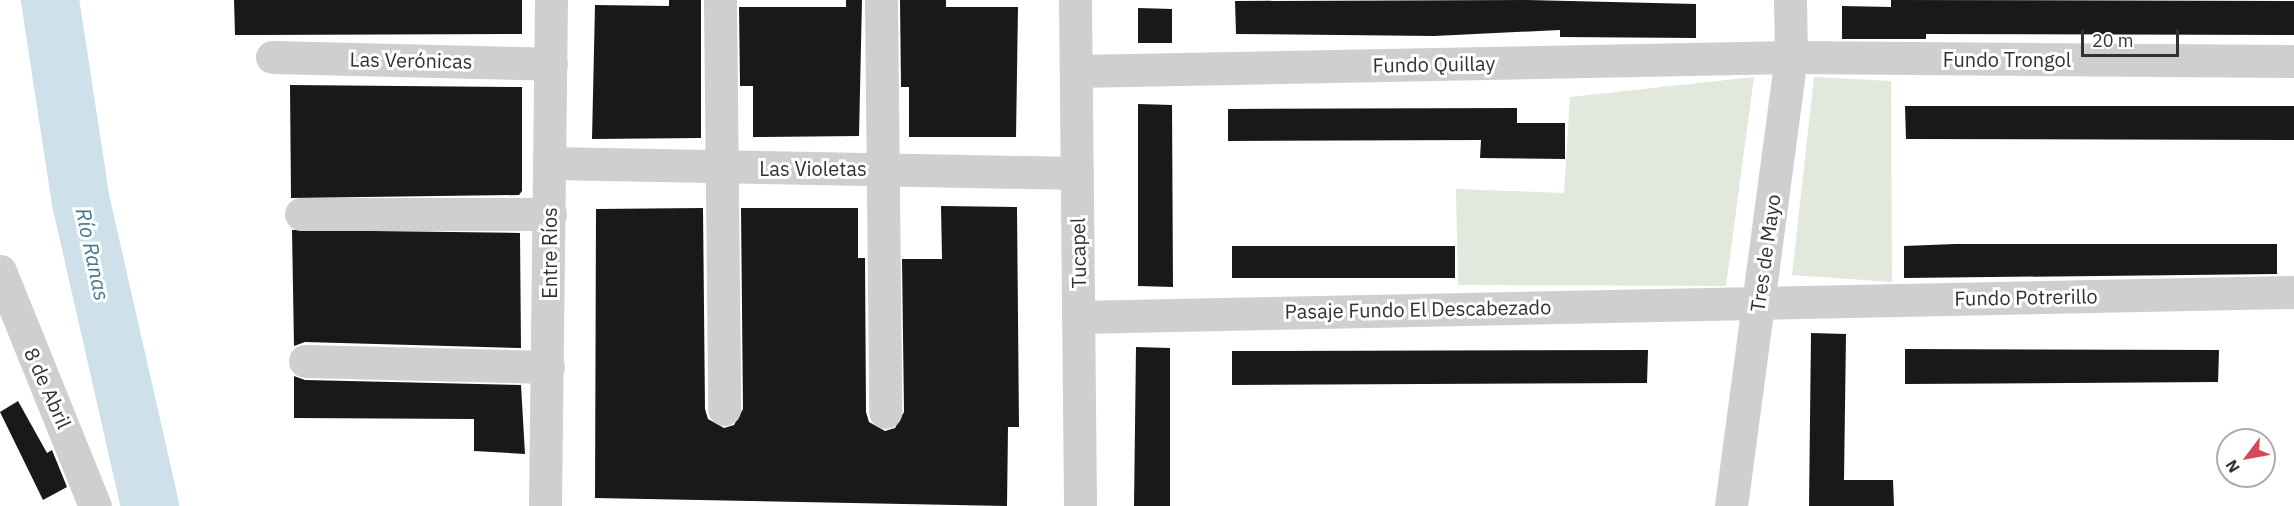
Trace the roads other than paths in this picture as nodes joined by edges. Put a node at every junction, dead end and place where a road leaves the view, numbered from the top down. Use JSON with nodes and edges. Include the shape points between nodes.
{"nodes":[{"id":1,"x":551,"y":0,"type":"edge"},
{"id":2,"x":720,"y":0,"type":"edge"},
{"id":3,"x":881,"y":0,"type":"edge"},
{"id":4,"x":1075,"y":0,"type":"edge"},
{"id":5,"x":1790,"y":0,"type":"edge"},
{"id":6,"x":272,"y":57,"type":"dead end"},
{"id":7,"x":1791,"y":57,"type":"junction"},
{"id":8,"x":2294,"y":61,"type":"edge"},
{"id":9,"x":551,"y":63,"type":"junction"},
{"id":10,"x":1076,"y":71,"type":"junction"},
{"id":11,"x":550,"y":163,"type":"junction"},
{"id":12,"x":884,"y":168,"type":"junction"},
{"id":13,"x":724,"y":169,"type":"junction"},
{"id":14,"x":1077,"y":173,"type":"junction"},
{"id":15,"x":301,"y":214,"type":"dead end"},
{"id":16,"x":550,"y":214,"type":"junction"},
{"id":17,"x":0,"y":271,"type":"edge"},
{"id":18,"x":2294,"y":292,"type":"edge"},
{"id":19,"x":1758,"y":302,"type":"junction"},
{"id":20,"x":1078,"y":317,"type":"junction"},
{"id":21,"x":305,"y":361,"type":"dead end"},
{"id":22,"x":548,"y":367,"type":"junction"},
{"id":23,"x":724,"y":409,"type":"dead end"},
{"id":24,"x":885,"y":412,"type":"dead end"},
{"id":25,"x":95,"y":506,"type":"edge"},
{"id":26,"x":545,"y":506,"type":"edge"},
{"id":27,"x":1080,"y":506,"type":"edge"},
{"id":28,"x":1731,"y":506,"type":"edge"}],
"edges":[{"from":1,"to":9,"type":"street","name":"Entre Ríos"},
{"from":2,"to":13,"type":"street"},
{"from":3,"to":12,"type":"street"},
{"from":4,"to":10,"type":"street","name":"Tucapel"},
{"from":5,"to":7,"type":"street","name":"Tres de Mayo"},
{"from":6,"to":9,"type":"street","name":"Las Verónicas"},
{"from":7,"to":8,"type":"street","name":"Fundo Trongol"},
{"from":7,"to":10,"type":"street","name":"Fundo Quillay"},
{"from":7,"to":19,"type":"street","name":"Tres de Mayo"},
{"from":9,"to":11,"type":"street","name":"Entre Ríos"},
{"from":10,"to":14,"type":"street","name":"Tucapel"},
{"from":11,"to":13,"type":"street","name":"Las Violetas"},
{"from":11,"to":16,"type":"street","name":"Entre Ríos"},
{"from":12,"to":13,"type":"street","name":"Las Violetas"},
{"from":12,"to":14,"type":"street","name":"Las Violetas"},
{"from":12,"to":24,"type":"street"},
{"from":13,"to":23,"type":"street"},
{"from":14,"to":20,"type":"street","name":"Tucapel"},
{"from":15,"to":16,"type":"street"},
{"from":16,"to":22,"type":"street","name":"Entre Ríos"},
{"from":17,"to":25,"type":"street","name":"8 de Abril"},
{"from":18,"to":19,"type":"street","name":"Fundo Potrerillo"},
{"from":19,"to":20,"type":"street","name":"Pasaje Fundo El Descabezado"},
{"from":19,"to":28,"type":"street","name":"Tres de Mayo"},
{"from":20,"to":27,"type":"street","name":"Tucapel"},
{"from":21,"to":22,"type":"street"},
{"from":22,"to":26,"type":"street","name":"Entre Ríos"}]}
